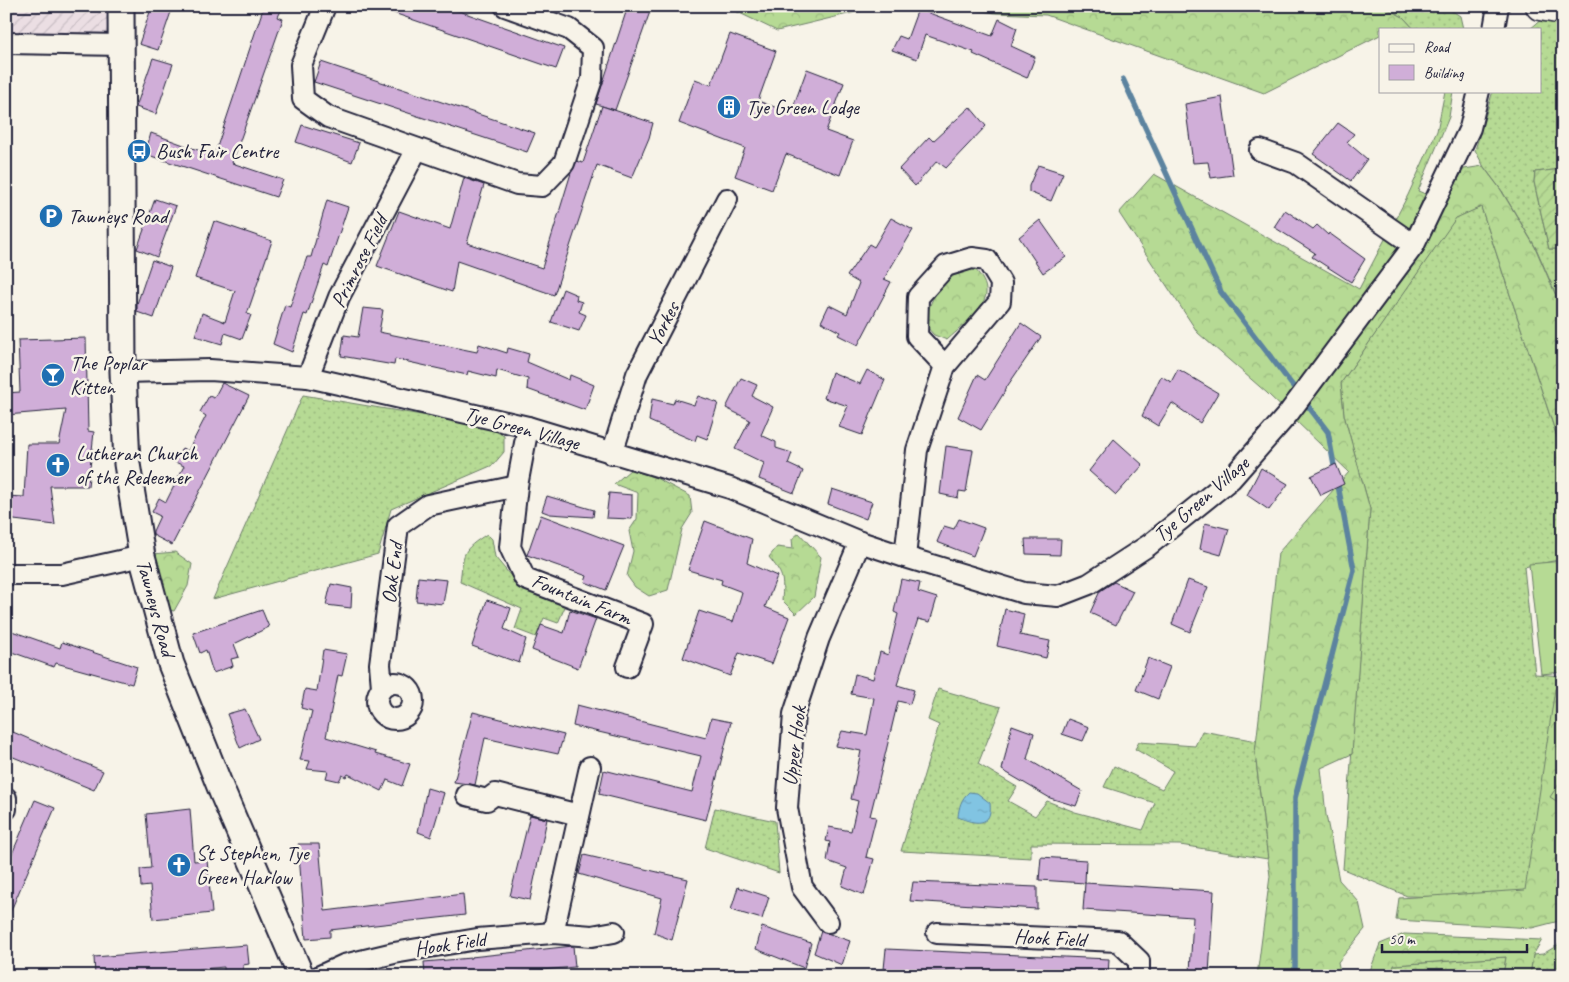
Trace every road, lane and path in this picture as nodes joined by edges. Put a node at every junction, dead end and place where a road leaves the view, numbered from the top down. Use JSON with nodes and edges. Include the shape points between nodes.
{"nodes":[{"id":1,"x":122,"y":6,"type":"edge"},
{"id":2,"x":325,"y":6,"type":"edge"},
{"id":3,"x":505,"y":6,"type":"edge"},
{"id":4,"x":1498,"y":6,"type":"edge"},
{"id":5,"x":1540,"y":6,"type":"edge"},
{"id":6,"x":1563,"y":10,"type":"edge"},
{"id":7,"x":1494,"y":28,"type":"edge"},
{"id":8,"x":6,"y":43,"type":"edge"},
{"id":9,"x":122,"y":45,"type":"junction"},
{"id":10,"x":1479,"y":92,"type":"edge"},
{"id":11,"x":417,"y":148,"type":"junction"},
{"id":12,"x":1260,"y":150,"type":"dead end"},
{"id":13,"x":727,"y":199,"type":"dead end"},
{"id":14,"x":1414,"y":245,"type":"junction"},
{"id":15,"x":945,"y":366,"type":"junction"},
{"id":16,"x":124,"y":372,"type":"junction"},
{"id":17,"x":308,"y":377,"type":"junction"},
{"id":18,"x":528,"y":427,"type":"junction"},
{"id":19,"x":612,"y":454,"type":"junction"},
{"id":20,"x":517,"y":486,"type":"junction"},
{"id":21,"x":860,"y":542,"type":"junction"},
{"id":22,"x":142,"y":556,"type":"junction"},
{"id":23,"x":905,"y":557,"type":"junction"},
{"id":24,"x":6,"y":574,"type":"edge"},
{"id":25,"x":627,"y":667,"type":"dead end"},
{"id":26,"x":382,"y":687,"type":"dead end"},
{"id":27,"x":590,"y":767,"type":"dead end"},
{"id":28,"x":467,"y":795,"type":"dead end"},
{"id":29,"x":6,"y":798,"type":"edge"},
{"id":30,"x":6,"y":809,"type":"edge"},
{"id":31,"x":579,"y":815,"type":"junction"},
{"id":32,"x":828,"y":922,"type":"dead end"},
{"id":33,"x":614,"y":932,"type":"dead end"},
{"id":34,"x":553,"y":933,"type":"junction"},
{"id":35,"x":937,"y":933,"type":"dead end"},
{"id":36,"x":301,"y":976,"type":"edge"},
{"id":37,"x":320,"y":976,"type":"edge"},
{"id":38,"x":1139,"y":976,"type":"edge"}],
"edges":[{"from":1,"to":9,"type":"street","name":"Tawneys Road"},
{"from":2,"to":11,"type":"street","via":[[301,65],[303,99],[328,117]]},
{"from":3,"to":11,"type":"street","via":[[569,29],[593,48],[592,79],[564,163],[542,186],[517,184]]},
{"from":4,"to":7,"type":"street"},
{"from":5,"to":6,"type":"main road"},
{"from":8,"to":9,"type":"street"},
{"from":9,"to":16,"type":"street","name":"Tawneys Road"},
{"from":10,"to":14,"type":"street","name":"Tye Green Village","via":[[1470,128]]},
{"from":11,"to":17,"type":"street","name":"Primrose Field","via":[[339,297]]},
{"from":12,"to":14,"type":"street","via":[[1296,163]]},
{"from":13,"to":19,"type":"street","name":"Yorkes","via":[[637,374]]},
{"from":14,"to":23,"type":"street","name":"Tye Green Village","via":[[1288,414],[1231,479],[1149,545],[1089,584],[1058,596],[1024,593]]},
{"from":15,"to":15,"type":"street","via":[[917,336],[918,297],[946,266],[972,258],[988,260],[1001,283],[1000,301]]},
{"from":15,"to":23,"type":"street","via":[[917,450]]},
{"from":16,"to":17,"type":"street","name":"Tye Green Village","via":[[210,370]]},
{"from":16,"to":22,"type":"street","name":"Tawneys Road","via":[[127,464]]},
{"from":17,"to":18,"type":"street","name":"Tye Green Village"},
{"from":18,"to":19,"type":"street","name":"Tye Green Village"},
{"from":18,"to":20,"type":"street","name":"Fountain Farm"},
{"from":19,"to":21,"type":"street","name":"Tye Green Village","via":[[730,488]]},
{"from":20,"to":25,"type":"street","name":"Fountain Farm","via":[[510,547],[525,579],[643,624]]},
{"from":20,"to":26,"type":"street","name":"Oak End","via":[[428,505],[398,526],[380,664]]},
{"from":21,"to":23,"type":"street","name":"Tye Green Village"},
{"from":21,"to":32,"type":"street","name":"Upper Hook","via":[[819,638],[794,714],[787,808],[802,887]]},
{"from":22,"to":24,"type":"street","via":[[62,574]]},
{"from":22,"to":36,"type":"street","name":"Tawneys Road","via":[[171,664]]},
{"from":27,"to":31,"type":"street"},
{"from":28,"to":31,"type":"street","via":[[487,800],[495,794]]},
{"from":29,"to":30,"type":"street"},
{"from":31,"to":34,"type":"street"},
{"from":33,"to":34,"type":"street","name":"Hook Field","via":[[592,936]]},
{"from":34,"to":37,"type":"street","name":"Hook Field","via":[[477,939],[394,953],[344,965]]},
{"from":35,"to":38,"type":"street","name":"Hook Field","via":[[1118,941],[1139,961]]}]}
